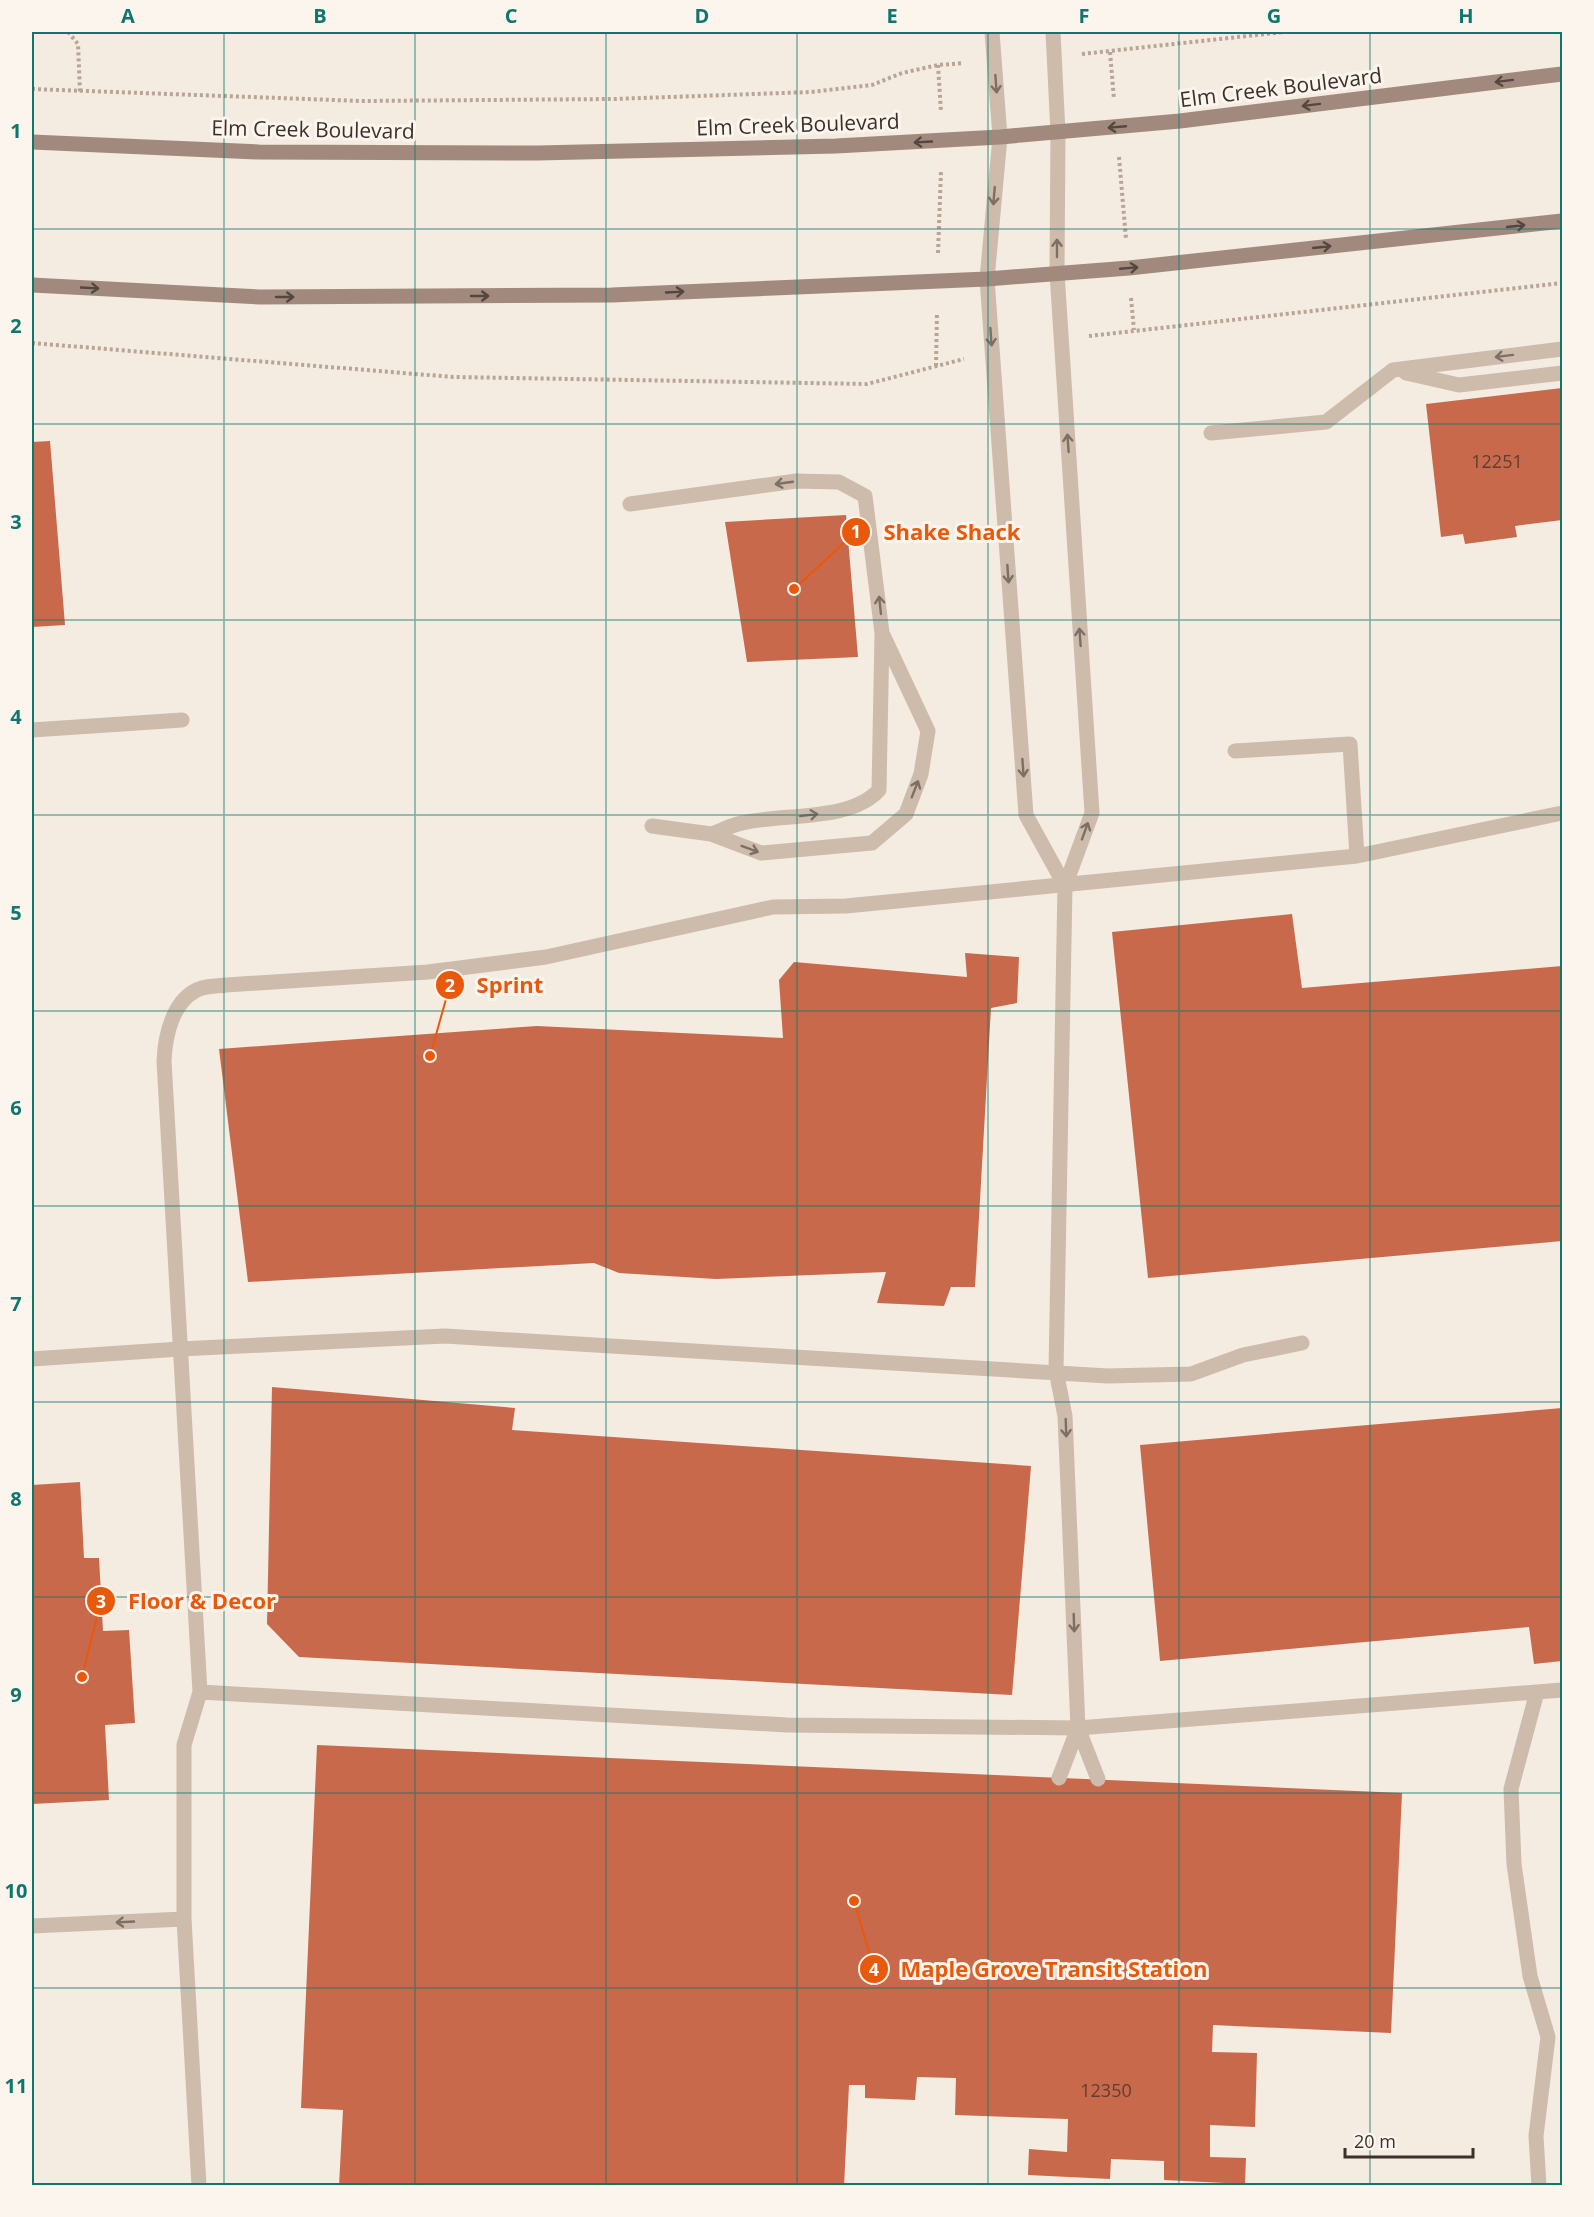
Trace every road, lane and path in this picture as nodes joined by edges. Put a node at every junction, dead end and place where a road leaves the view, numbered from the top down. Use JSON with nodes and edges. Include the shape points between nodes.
{"nodes":[{"id":1,"x":68,"y":32,"type":"edge"},
{"id":2,"x":992,"y":32,"type":"edge"},
{"id":3,"x":1053,"y":32,"type":"edge"},
{"id":4,"x":1284,"y":32,"type":"edge"},
{"id":5,"x":1563,"y":74,"type":"edge"},
{"id":6,"x":32,"y":89,"type":"edge"},
{"id":7,"x":80,"y":92,"type":"junction"},
{"id":8,"x":1117,"y":127,"type":"junction"},
{"id":9,"x":1058,"y":133,"type":"junction"},
{"id":10,"x":1000,"y":137,"type":"junction"},
{"id":11,"x":942,"y":141,"type":"junction"},
{"id":12,"x":32,"y":142,"type":"edge"},
{"id":13,"x":1563,"y":221,"type":"edge"},
{"id":14,"x":1129,"y":268,"type":"junction"},
{"id":15,"x":1057,"y":273,"type":"junction"},
{"id":16,"x":987,"y":279,"type":"junction"},
{"id":17,"x":938,"y":280,"type":"junction"},
{"id":18,"x":1563,"y":283,"type":"edge"},
{"id":19,"x":32,"y":285,"type":"edge"},
{"id":20,"x":1134,"y":330,"type":"junction"},
{"id":21,"x":1061,"y":339,"type":"junction"},
{"id":22,"x":32,"y":343,"type":"edge"},
{"id":23,"x":1563,"y":349,"type":"edge"},
{"id":24,"x":992,"y":352,"type":"junction"},
{"id":25,"x":936,"y":366,"type":"junction"},
{"id":26,"x":1393,"y":370,"type":"junction"},
{"id":27,"x":1563,"y":373,"type":"edge"},
{"id":28,"x":1211,"y":433,"type":"dead end"},
{"id":29,"x":630,"y":504,"type":"dead end"},
{"id":30,"x":882,"y":633,"type":"junction"},
{"id":31,"x":182,"y":720,"type":"dead end"},
{"id":32,"x":32,"y":730,"type":"edge"},
{"id":33,"x":1235,"y":751,"type":"dead end"},
{"id":34,"x":1563,"y":813,"type":"edge"},
{"id":35,"x":652,"y":826,"type":"dead end"},
{"id":36,"x":711,"y":834,"type":"junction"},
{"id":37,"x":1357,"y":856,"type":"junction"},
{"id":38,"x":1065,"y":886,"type":"junction"},
{"id":39,"x":1302,"y":1343,"type":"dead end"},
{"id":40,"x":180,"y":1349,"type":"junction"},
{"id":41,"x":32,"y":1359,"type":"edge"},
{"id":42,"x":1056,"y":1371,"type":"junction"},
{"id":43,"x":1563,"y":1690,"type":"edge"},
{"id":44,"x":200,"y":1692,"type":"junction"},
{"id":45,"x":1537,"y":1692,"type":"junction"},
{"id":46,"x":1078,"y":1728,"type":"junction"},
{"id":47,"x":1059,"y":1778,"type":"dead end"},
{"id":48,"x":1098,"y":1779,"type":"dead end"},
{"id":49,"x":184,"y":1919,"type":"junction"},
{"id":50,"x":32,"y":1926,"type":"edge"},
{"id":51,"x":198,"y":2186,"type":"edge"},
{"id":52,"x":1539,"y":2186,"type":"edge"}],
"edges":[{"from":1,"to":7,"type":"path","via":[[78,44]]},
{"from":2,"to":10,"type":"lane","one_way":true},
{"from":3,"to":9,"type":"lane"},
{"from":4,"to":8,"type":"path","via":[[1110,52]]},
{"from":5,"to":8,"type":"main road","name":"Elm Creek Boulevard","one_way":true},
{"from":6,"to":7,"type":"path"},
{"from":7,"to":11,"type":"path","via":[[361,100],[614,99],[811,92],[872,85],[939,65]]},
{"from":8,"to":9,"type":"main road","name":"Elm Creek Boulevard"},
{"from":8,"to":14,"type":"path"},
{"from":9,"to":10,"type":"main road","name":"Elm Creek Boulevard"},
{"from":15,"to":9,"type":"lane","one_way":true},
{"from":10,"to":11,"type":"main road","name":"Elm Creek Boulevard"},
{"from":10,"to":16,"type":"lane","one_way":true},
{"from":11,"to":12,"type":"main road","name":"Elm Creek Boulevard","one_way":true,"via":[[538,153],[259,152]]},
{"from":11,"to":17,"type":"path"},
{"from":14,"to":13,"type":"main road","one_way":true},
{"from":14,"to":15,"type":"main road"},
{"from":14,"to":20,"type":"path"},
{"from":15,"to":16,"type":"main road"},
{"from":15,"to":21,"type":"lane"},
{"from":16,"to":17,"type":"main road"},
{"from":16,"to":24,"type":"lane","one_way":true},
{"from":19,"to":17,"type":"main road","one_way":true,"via":[[260,297],[600,296]]},
{"from":17,"to":25,"type":"path"},
{"from":18,"to":20,"type":"path"},
{"from":20,"to":21,"type":"path"},
{"from":38,"to":21,"type":"lane","one_way":true,"via":[[1092,813]]},
{"from":22,"to":25,"type":"path","via":[[453,377],[867,384]]},
{"from":23,"to":26,"type":"lane","one_way":true},
{"from":24,"to":25,"type":"path"},
{"from":24,"to":38,"type":"lane","one_way":true,"via":[[1026,815]]},
{"from":26,"to":27,"type":"lane","via":[[1459,385]]},
{"from":26,"to":28,"type":"lane","via":[[1326,422]]},
{"from":30,"to":29,"type":"lane","one_way":true,"via":[[865,496],[839,482],[796,482]]},
{"from":36,"to":30,"type":"lane","one_way":true,"via":[[742,823],[818,814],[868,802],[879,790]]},
{"from":36,"to":30,"type":"lane","one_way":true,"via":[[761,853],[872,843],[906,814],[921,774],[928,731]]},
{"from":31,"to":32,"type":"lane"},
{"from":33,"to":37,"type":"lane","via":[[1350,744]]},
{"from":34,"to":37,"type":"lane"},
{"from":35,"to":36,"type":"lane"},
{"from":37,"to":38,"type":"lane"},
{"from":38,"to":40,"type":"lane","via":[[846,906],[773,907],[546,957],[428,972],[200,988],[184,1001],[165,1040]]},
{"from":38,"to":42,"type":"lane"},
{"from":39,"to":42,"type":"lane","via":[[1243,1355],[1191,1374],[1108,1376]]},
{"from":40,"to":41,"type":"lane"},
{"from":40,"to":42,"type":"lane","via":[[445,1336]]},
{"from":40,"to":44,"type":"lane"},
{"from":42,"to":46,"type":"lane","one_way":true,"via":[[1065,1416]]},
{"from":43,"to":45,"type":"lane"},
{"from":44,"to":46,"type":"lane","via":[[787,1725]]},
{"from":44,"to":49,"type":"lane","via":[[184,1745]]},
{"from":45,"to":46,"type":"lane"},
{"from":45,"to":52,"type":"lane","via":[[1511,1789],[1514,1864],[1530,1976],[1548,2037],[1536,2136]]},
{"from":46,"to":47,"type":"lane"},
{"from":46,"to":48,"type":"lane"},
{"from":49,"to":50,"type":"lane","one_way":true},
{"from":49,"to":51,"type":"lane"}]}
